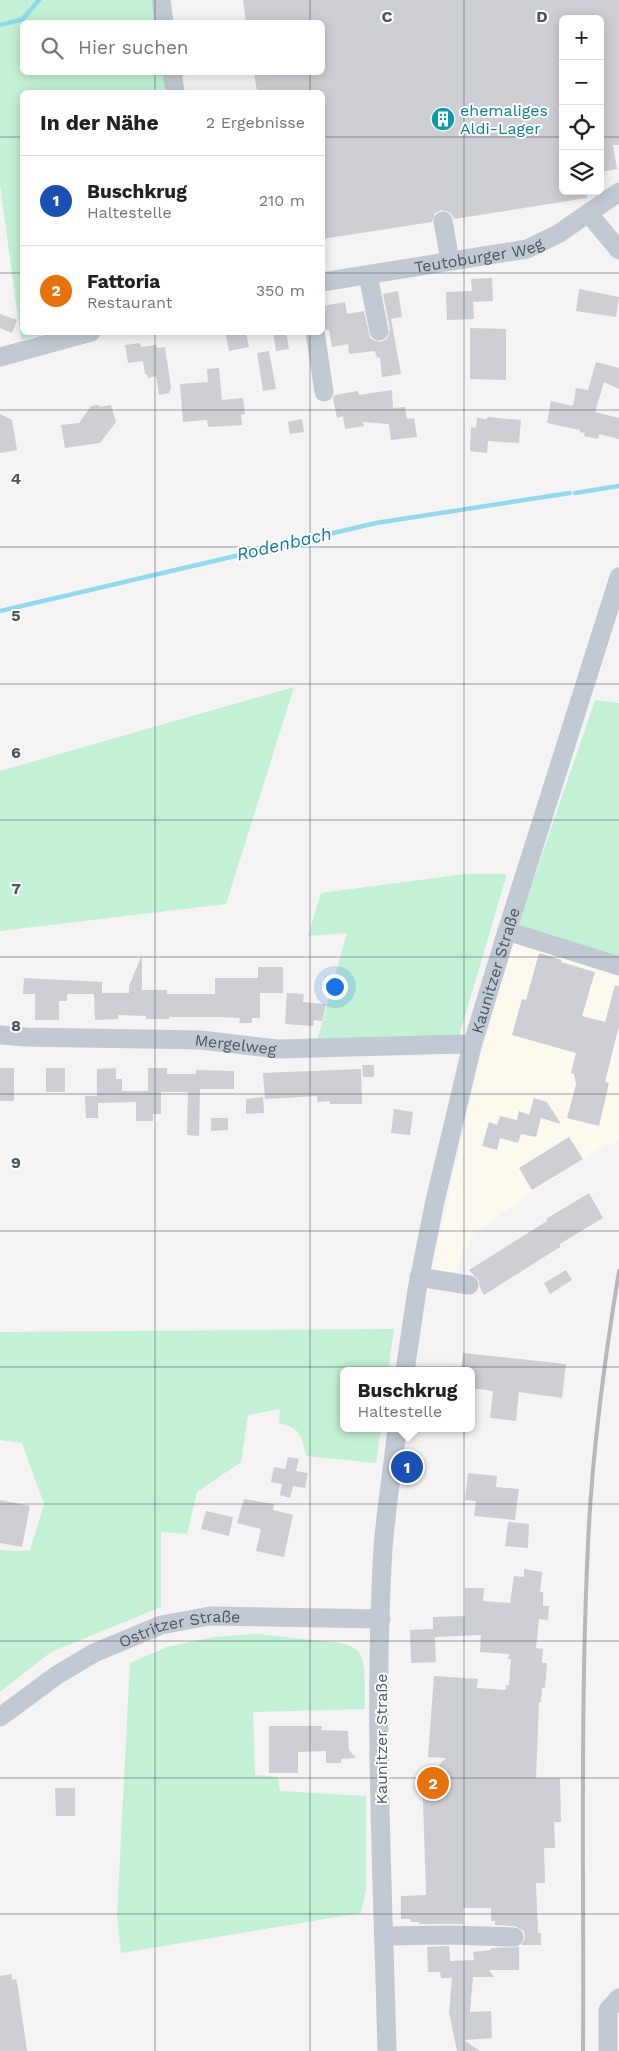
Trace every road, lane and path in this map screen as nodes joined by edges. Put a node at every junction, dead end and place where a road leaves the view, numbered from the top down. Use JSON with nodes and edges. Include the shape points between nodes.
{"nodes":[{"id":1,"x":161,"y":0,"type":"edge"},
{"id":2,"x":164,"y":20,"type":"edge"},
{"id":3,"x":172,"y":75,"type":"edge"},
{"id":4,"x":175,"y":90,"type":"edge"},
{"id":5,"x":619,"y":192,"type":"edge"},
{"id":6,"x":588,"y":213,"type":"junction"},
{"id":7,"x":444,"y":221,"type":"dead end"},
{"id":8,"x":619,"y":250,"type":"edge"},
{"id":9,"x":450,"y":262,"type":"junction"},
{"id":10,"x":368,"y":275,"type":"junction"},
{"id":11,"x":325,"y":282,"type":"edge"},
{"id":12,"x":379,"y":331,"type":"dead end"},
{"id":13,"x":80,"y":335,"type":"edge"},
{"id":14,"x":315,"y":335,"type":"edge"},
{"id":15,"x":0,"y":357,"type":"edge"},
{"id":16,"x":324,"y":392,"type":"dead end"},
{"id":17,"x":619,"y":577,"type":"edge"},
{"id":18,"x":507,"y":931,"type":"junction"},
{"id":19,"x":619,"y":966,"type":"edge"},
{"id":20,"x":0,"y":1035,"type":"edge"},
{"id":21,"x":472,"y":1046,"type":"junction"},
{"id":22,"x":420,"y":1277,"type":"junction"},
{"id":23,"x":469,"y":1285,"type":"dead end"},
{"id":24,"x":406,"y":1367,"type":"edge"},
{"id":25,"x":397,"y":1432,"type":"edge"},
{"id":26,"x":381,"y":1619,"type":"junction"},
{"id":27,"x":0,"y":1718,"type":"edge"},
{"id":28,"x":384,"y":1936,"type":"junction"},
{"id":29,"x":514,"y":1937,"type":"dead end"},
{"id":30,"x":614,"y":2004,"type":"edge"},
{"id":31,"x":387,"y":2051,"type":"edge"},
{"id":32,"x":608,"y":2051,"type":"edge"}],
"edges":[{"from":1,"to":2,"type":"street"},
{"from":3,"to":4,"type":"street"},
{"from":5,"to":6,"type":"street","name":"Teutoburger Weg"},
{"from":6,"to":8,"type":"street"},
{"from":6,"to":9,"type":"street","name":"Teutoburger Weg","via":[[558,234],[527,249]]},
{"from":7,"to":9,"type":"street"},
{"from":9,"to":10,"type":"street","name":"Teutoburger Weg"},
{"from":10,"to":11,"type":"street","name":"Teutoburger Weg"},
{"from":10,"to":12,"type":"street"},
{"from":13,"to":15,"type":"street"},
{"from":14,"to":16,"type":"street"},
{"from":17,"to":18,"type":"street","name":"Kaunitzer Straße"},
{"from":18,"to":19,"type":"street"},
{"from":18,"to":21,"type":"street","name":"Kaunitzer Straße"},
{"from":20,"to":21,"type":"street","name":"Mergelweg","via":[[201,1040],[278,1049]]},
{"from":21,"to":22,"type":"street","name":"Kaunitzer Straße"},
{"from":22,"to":23,"type":"street"},
{"from":22,"to":24,"type":"street","name":"Kaunitzer Straße"},
{"from":25,"to":26,"type":"street","name":"Kaunitzer Straße","via":[[383,1547]]},
{"from":26,"to":27,"type":"street","name":"Ostritzer Straße","via":[[210,1616],[161,1625],[94,1653],[57,1675]]},
{"from":26,"to":28,"type":"street","name":"Kaunitzer Straße","via":[[379,1759]]},
{"from":28,"to":29,"type":"street"},
{"from":28,"to":31,"type":"street","name":"Kaunitzer Straße"},
{"from":30,"to":32,"type":"street"}]}
